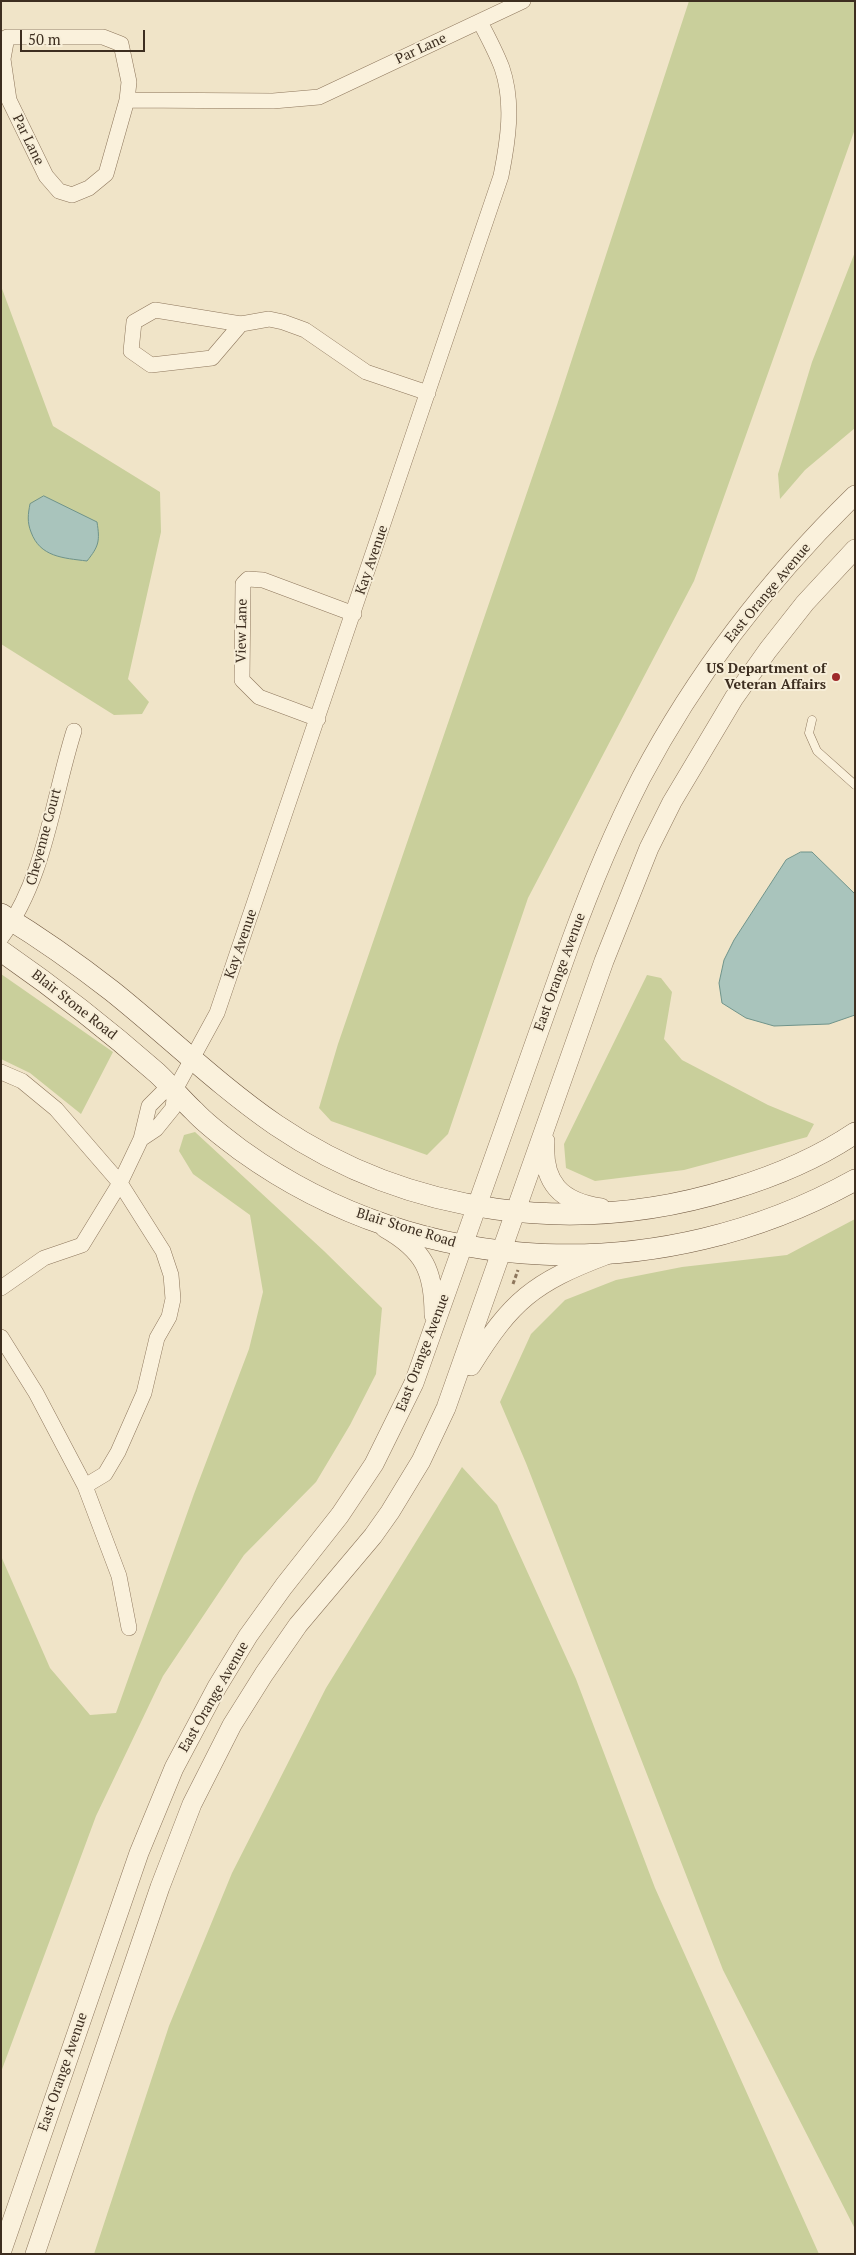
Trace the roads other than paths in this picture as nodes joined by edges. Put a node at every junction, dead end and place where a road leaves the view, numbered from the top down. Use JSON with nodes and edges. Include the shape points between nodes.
{"nodes":[{"id":1,"x":523,"y":1,"type":"edge"},
{"id":2,"x":480,"y":22,"type":"junction"},
{"id":3,"x":128,"y":100,"type":"junction"},
{"id":4,"x":241,"y":324,"type":"junction"},
{"id":5,"x":428,"y":393,"type":"junction"},
{"id":6,"x":855,"y":495,"type":"edge"},
{"id":7,"x":855,"y":550,"type":"edge"},
{"id":8,"x":354,"y":614,"type":"junction"},
{"id":9,"x":318,"y":719,"type":"junction"},
{"id":10,"x":812,"y":720,"type":"dead end"},
{"id":11,"x":74,"y":731,"type":"dead end"},
{"id":12,"x":855,"y":785,"type":"edge"},
{"id":13,"x":8,"y":918,"type":"edge"},
{"id":14,"x":1,"y":938,"type":"edge"},
{"id":15,"x":1,"y":951,"type":"edge"},
{"id":16,"x":192,"y":1060,"type":"junction"},
{"id":17,"x":1,"y":1072,"type":"edge"},
{"id":18,"x":175,"y":1090,"type":"junction"},
{"id":19,"x":546,"y":1129,"type":"junction"},
{"id":20,"x":855,"y":1134,"type":"edge"},
{"id":21,"x":141,"y":1139,"type":"junction"},
{"id":22,"x":855,"y":1180,"type":"edge"},
{"id":23,"x":120,"y":1183,"type":"junction"},
{"id":24,"x":476,"y":1208,"type":"junction"},
{"id":25,"x":517,"y":1212,"type":"junction"},
{"id":26,"x":625,"y":1212,"type":"junction"},
{"id":27,"x":364,"y":1217,"type":"junction"},
{"id":28,"x":462,"y":1244,"type":"junction"},
{"id":29,"x":502,"y":1252,"type":"junction"},
{"id":30,"x":608,"y":1254,"type":"junction"},
{"id":31,"x":1,"y":1288,"type":"edge"},
{"id":32,"x":434,"y":1324,"type":"junction"},
{"id":33,"x":1,"y":1338,"type":"edge"},
{"id":34,"x":446,"y":1408,"type":"junction"},
{"id":35,"x":85,"y":1486,"type":"junction"},
{"id":36,"x":130,"y":1628,"type":"dead end"},
{"id":37,"x":8,"y":2232,"type":"junction"},
{"id":38,"x":37,"y":2248,"type":"edge"},
{"id":39,"x":1,"y":2253,"type":"edge"}],
"edges":[{"from":1,"to":2,"type":"street","name":"Par Lane"},
{"from":2,"to":3,"type":"street","name":"Par Lane","via":[[319,97],[273,101]]},
{"from":2,"to":5,"type":"street","name":"Kay Avenue","via":[[502,68],[507,90],[507,145],[501,176]]},
{"from":3,"to":3,"type":"street","name":"Par Lane","via":[[129,82],[121,44],[103,37],[7,37],[3,59],[9,100],[46,176],[59,191],[72,195],[89,188],[106,174]]},
{"from":4,"to":4,"type":"street","via":[[155,310],[134,322],[132,351],[151,365],[212,358]]},
{"from":4,"to":5,"type":"street","via":[[269,319],[305,330],[366,372]]},
{"from":5,"to":8,"type":"street","name":"Kay Avenue"},
{"from":6,"to":24,"type":"street","name":"East Orange Avenue","via":[[792,562],[724,646],[642,777],[592,886]]},
{"from":7,"to":19,"type":"street","via":[[805,603],[768,650],[734,698],[672,802],[625,904]]},
{"from":8,"to":9,"type":"street","name":"Kay Avenue"},
{"from":8,"to":9,"type":"street","name":"View Lane","via":[[263,580],[248,579],[243,584],[242,680],[259,697]]},
{"from":9,"to":16,"type":"street","name":"Kay Avenue","via":[[217,1013]]},
{"from":10,"to":12,"type":"lane","via":[[809,733],[818,751]]},
{"from":11,"to":13,"type":"street","name":"Cheyenne Court","via":[[36,873]]},
{"from":13,"to":14,"type":"street","name":"Cheyenne Court"},
{"from":13,"to":16,"type":"main road","via":[[111,991]]},
{"from":15,"to":18,"type":"main road","name":"Blair Stone Road","via":[[99,1023]]},
{"from":16,"to":18,"type":"street","name":"Kay Avenue"},
{"from":16,"to":24,"type":"main road","via":[[259,1113],[330,1158],[392,1185]]},
{"from":17,"to":23,"type":"street","via":[[22,1081],[56,1109]]},
{"from":18,"to":21,"type":"street","name":"Kay Avenue","via":[[173,1108],[156,1129]]},
{"from":18,"to":21,"type":"street","via":[[162,1092],[149,1106]]},
{"from":18,"to":27,"type":"main road","name":"Blair Stone Road","via":[[215,1130],[264,1166],[318,1197]]},
{"from":19,"to":25,"type":"street"},
{"from":19,"to":26,"type":"street","via":[[544,1154],[547,1170],[552,1183],[562,1194],[576,1202]]},
{"from":20,"to":26,"type":"main road","via":[[768,1178],[697,1199]]},
{"from":21,"to":23,"type":"street"},
{"from":22,"to":30,"type":"main road","name":"Blair Stone Road","via":[[786,1214],[728,1234],[669,1247]]},
{"from":23,"to":31,"type":"street","via":[[82,1245],[44,1258]]},
{"from":23,"to":35,"type":"street","via":[[164,1251],[173,1299],[169,1318],[157,1338],[144,1393],[118,1452],[105,1474]]},
{"from":24,"to":25,"type":"main road"},
{"from":24,"to":28,"type":"street","name":"East Orange Avenue"},
{"from":25,"to":26,"type":"main road","via":[[569,1215]]},
{"from":25,"to":29,"type":"street"},
{"from":27,"to":28,"type":"main road","name":"Blair Stone Road"},
{"from":27,"to":32,"type":"street","via":[[397,1235],[419,1252],[430,1274]]},
{"from":28,"to":29,"type":"main road","name":"Blair Stone Road"},
{"from":28,"to":32,"type":"street","name":"East Orange Avenue"},
{"from":29,"to":30,"type":"main road","name":"Blair Stone Road","via":[[548,1256]]},
{"from":29,"to":34,"type":"street"},
{"from":30,"to":34,"type":"street","via":[[561,1273],[521,1299],[497,1324]]},
{"from":32,"to":37,"type":"street","name":"East Orange Avenue","via":[[414,1383],[374,1464],[340,1516],[248,1636],[174,1768],[138,1853]]},
{"from":33,"to":35,"type":"street","via":[[36,1393]]},
{"from":34,"to":38,"type":"street","via":[[407,1486],[373,1536],[298,1626],[264,1674],[205,1777],[163,1878]]},
{"from":35,"to":36,"type":"street","via":[[119,1576]]},
{"from":37,"to":38,"type":"street"},
{"from":37,"to":39,"type":"street","name":"East Orange Avenue"}]}
